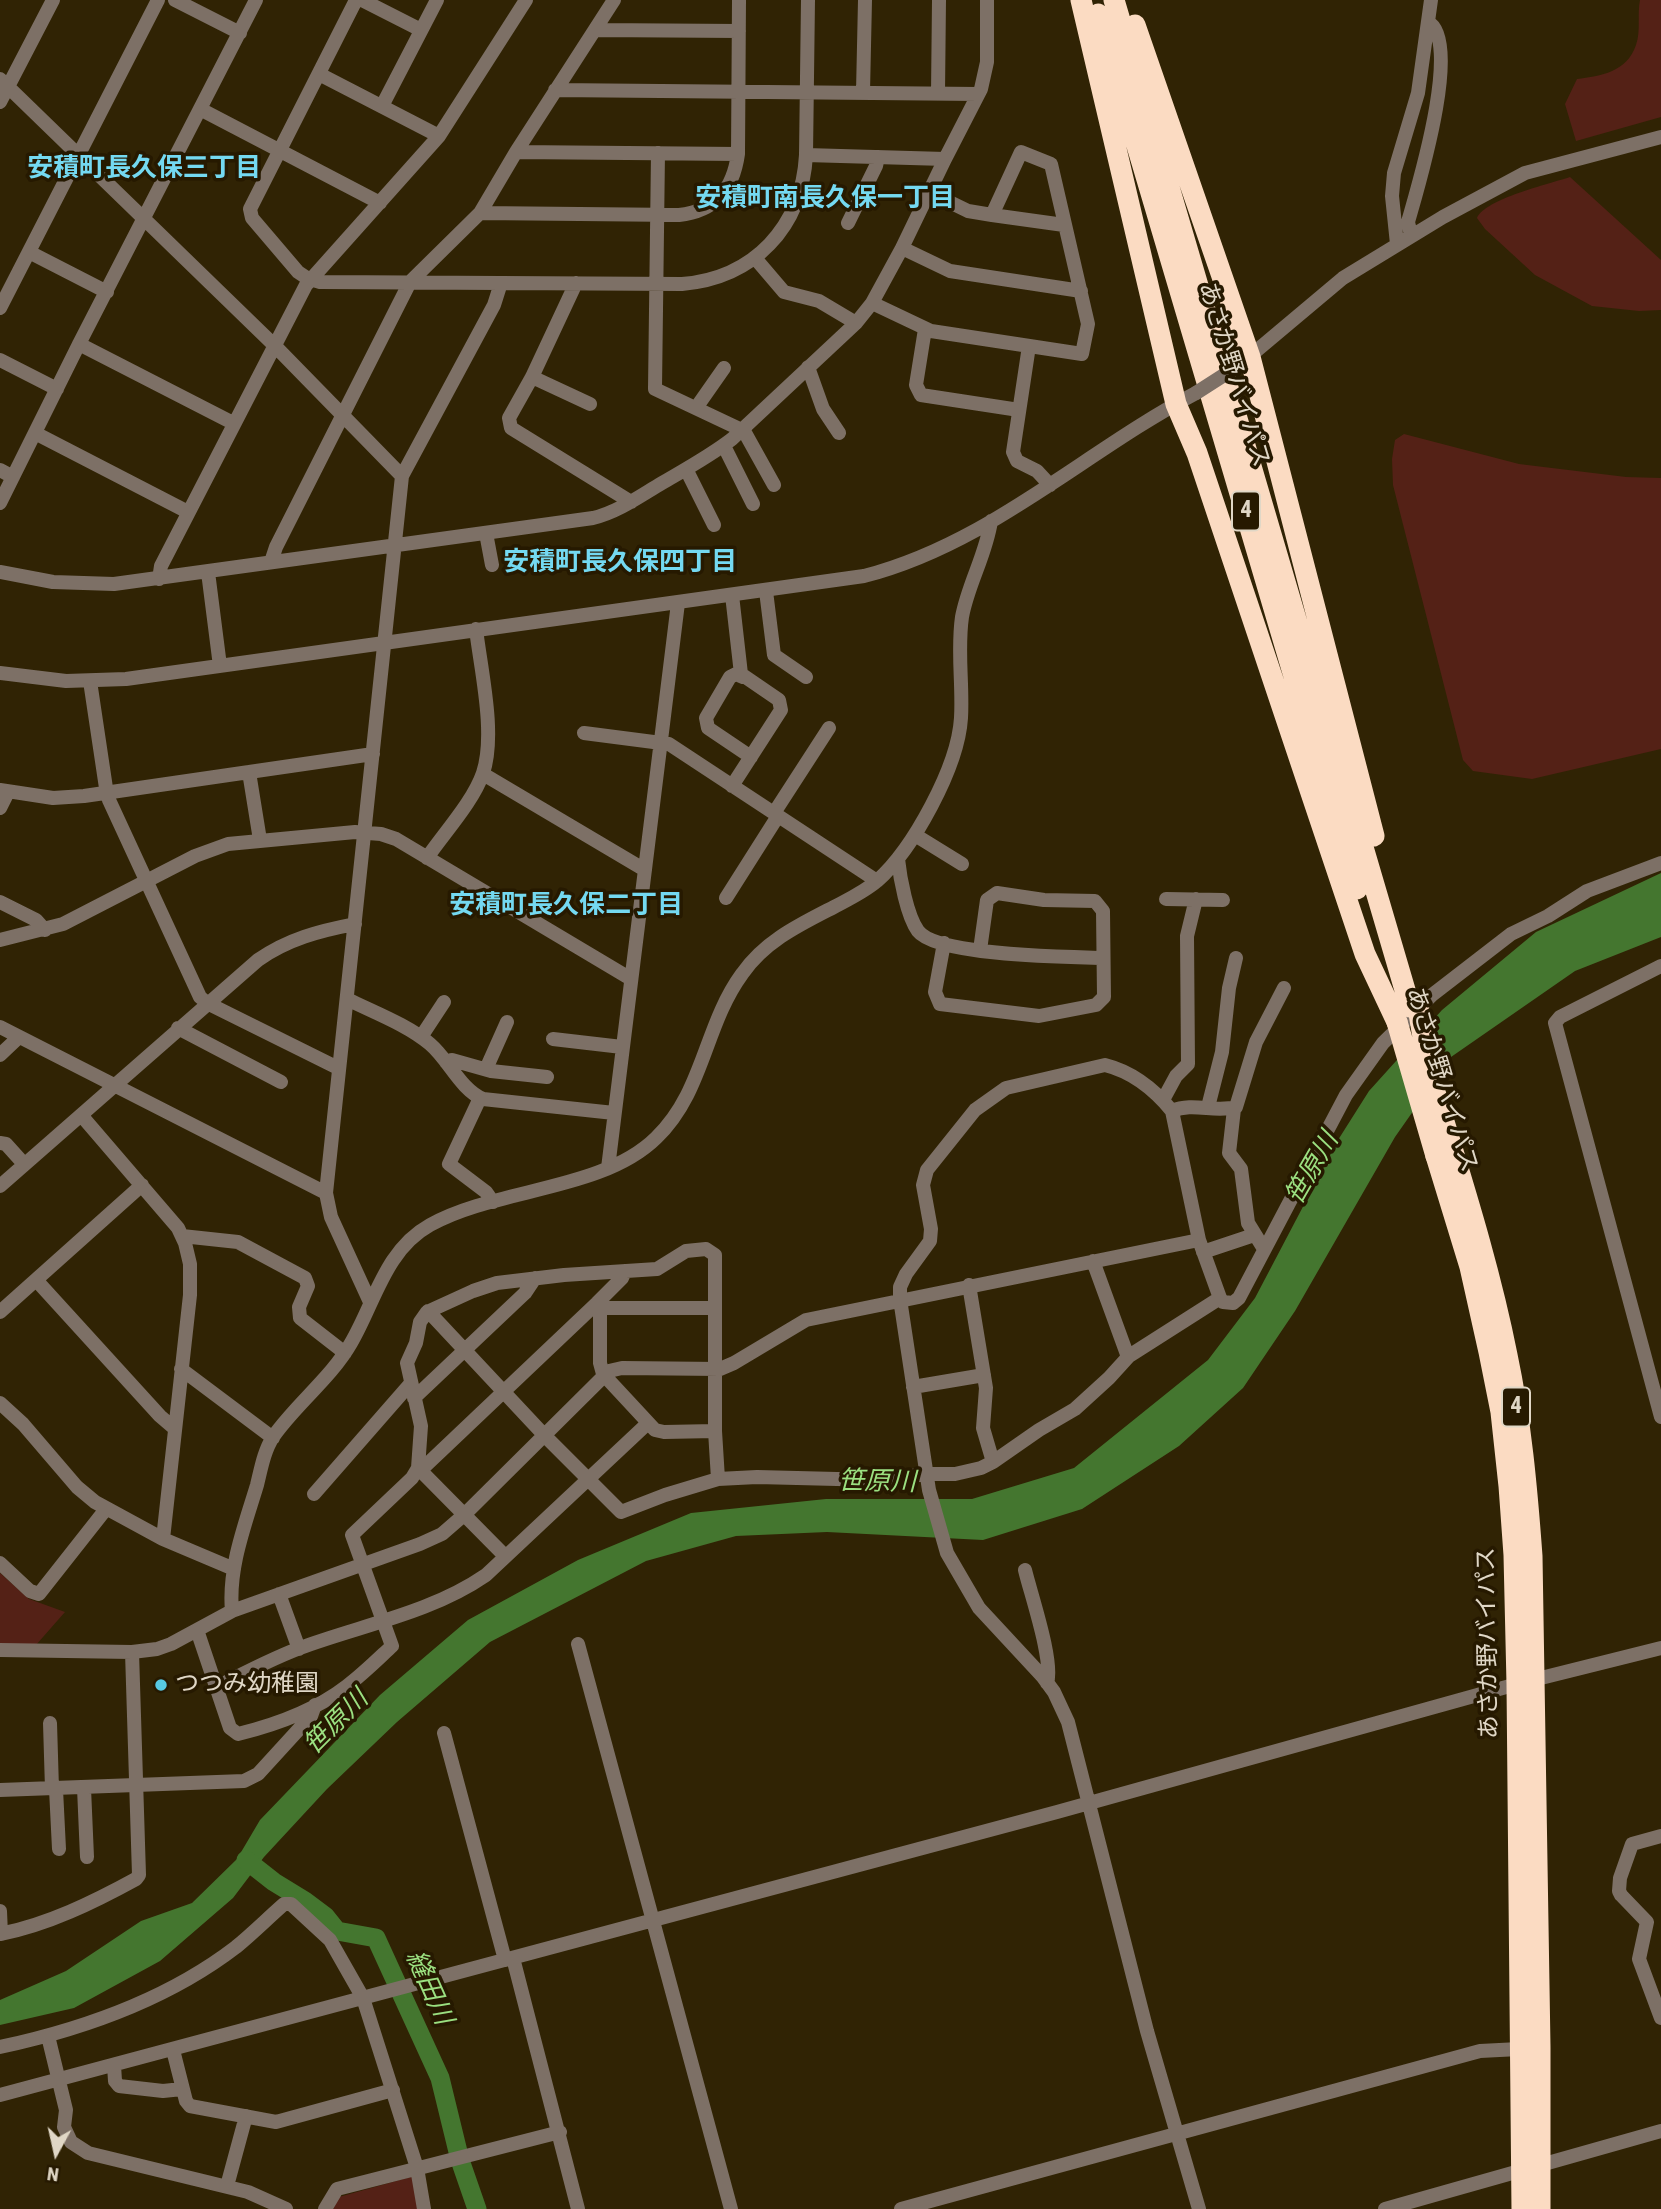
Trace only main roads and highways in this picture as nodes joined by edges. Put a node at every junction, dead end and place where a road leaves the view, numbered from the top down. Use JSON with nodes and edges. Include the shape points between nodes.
{"nodes":[{"id":1,"x":1081,"y":0,"type":"edge"},
{"id":2,"x":1094,"y":0,"type":"edge"},
{"id":3,"x":1114,"y":0,"type":"edge"},
{"id":4,"x":1126,"y":0,"type":"edge"},
{"id":5,"x":1408,"y":1010,"type":"junction"},
{"id":6,"x":1443,"y":1148,"type":"junction"},
{"id":7,"x":1525,"y":1683,"type":"junction"},
{"id":8,"x":1532,"y":2166,"type":"junction"},
{"id":9,"x":1513,"y":2209,"type":"edge"},
{"id":10,"x":1522,"y":2209,"type":"edge"},
{"id":11,"x":1540,"y":2209,"type":"edge"},
{"id":12,"x":1550,"y":2209,"type":"edge"}],
"edges":[{"from":1,"to":5,"type":"highway","via":[[1176,404],[1198,453],[1366,954]]},
{"from":2,"to":5,"type":"highway","name":"あさか野バイパス","number":"4","via":[[1374,952]]},
{"from":3,"to":5,"type":"highway","name":"あさか野バイパス","number":"4"},
{"from":4,"to":5,"type":"highway","via":[[1243,362]]},
{"from":5,"to":6,"type":"highway","name":"あさか野バイパス","number":"4","bridge":true},
{"from":5,"to":6,"type":"highway","name":"あさか野バイパス","number":"4","bridge":true,"via":[[1429,1072]]},
{"from":6,"to":7,"type":"highway","name":"あさか野バイパス","number":"4","via":[[1501,1412]]},
{"from":7,"to":8,"type":"highway","name":"あさか野バイパス","number":"4"},
{"from":7,"to":8,"type":"highway","name":"あさか野バイパス","number":"4","via":[[1518,2049]]},
{"from":8,"to":9,"type":"highway","number":"4"},
{"from":8,"to":10,"type":"highway","name":"あさか野バイパス","number":"4"},
{"from":8,"to":11,"type":"highway","name":"あさか野バイパス","number":"4"},
{"from":8,"to":12,"type":"highway","via":[[1550,2188]]}]}
